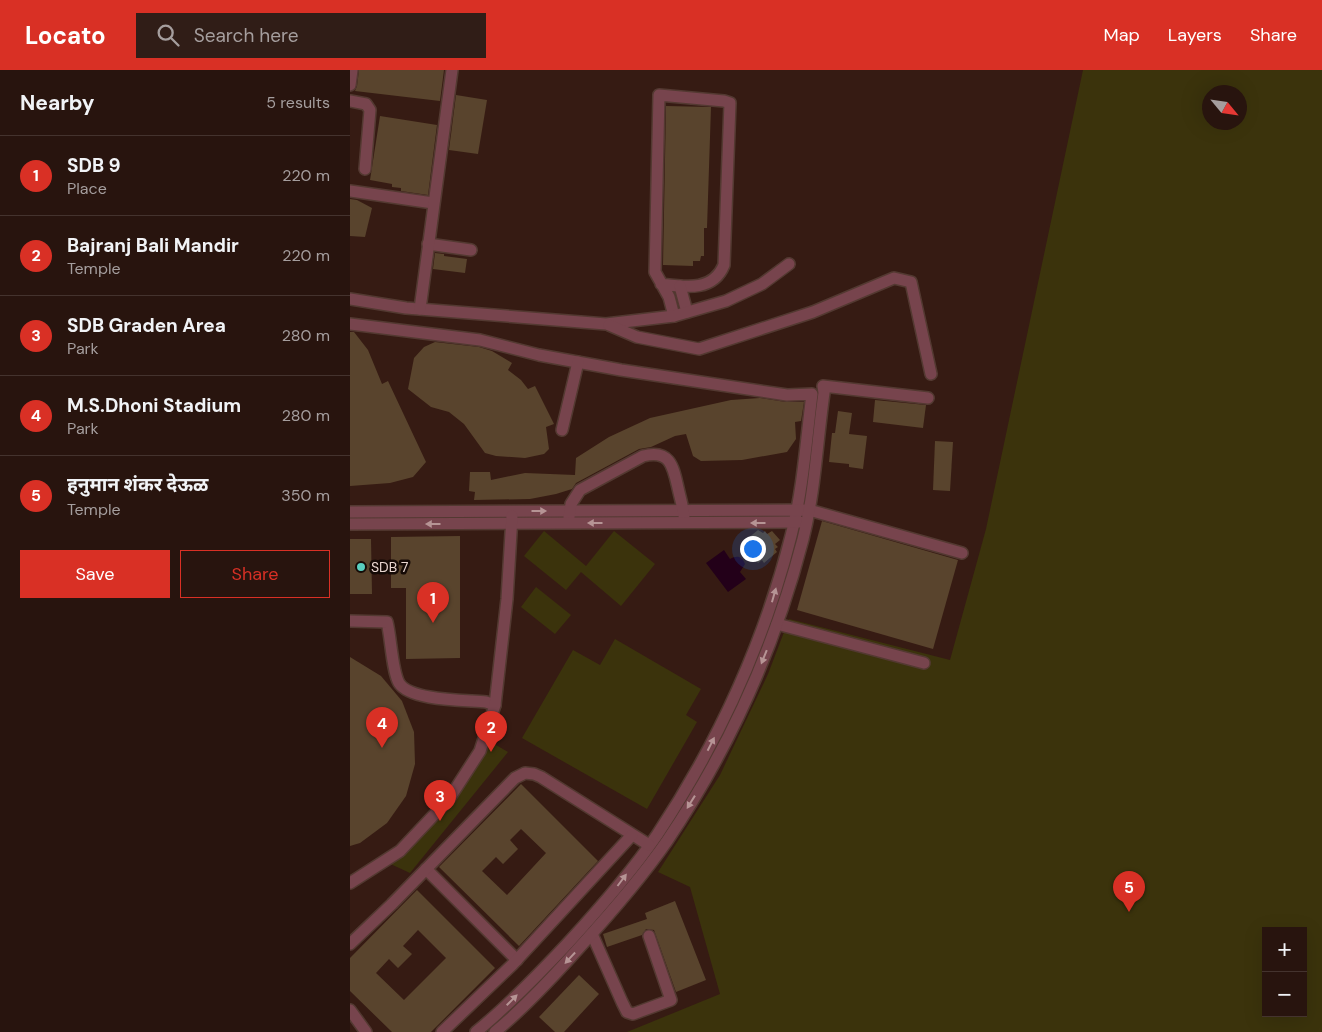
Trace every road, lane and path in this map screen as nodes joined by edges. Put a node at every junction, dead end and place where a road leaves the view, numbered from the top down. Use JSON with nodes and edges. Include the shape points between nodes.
{"nodes":[{"id":1,"x":352,"y":70,"type":"edge"},
{"id":2,"x":452,"y":70,"type":"edge"},
{"id":3,"x":350,"y":85,"type":"edge"},
{"id":4,"x":350,"y":101,"type":"edge"},
{"id":5,"x":365,"y":170,"type":"dead end"},
{"id":6,"x":350,"y":191,"type":"edge"},
{"id":7,"x":434,"y":204,"type":"junction"},
{"id":8,"x":428,"y":244,"type":"junction"},
{"id":9,"x":471,"y":250,"type":"dead end"},
{"id":10,"x":789,"y":264,"type":"dead end"},
{"id":11,"x":661,"y":284,"type":"junction"},
{"id":12,"x":680,"y":286,"type":"junction"},
{"id":13,"x":350,"y":299,"type":"edge"},
{"id":14,"x":420,"y":309,"type":"junction"},
{"id":15,"x":687,"y":312,"type":"junction"},
{"id":16,"x":674,"y":316,"type":"junction"},
{"id":17,"x":350,"y":324,"type":"edge"},
{"id":18,"x":606,"y":324,"type":"junction"},
{"id":19,"x":578,"y":362,"type":"junction"},
{"id":20,"x":931,"y":374,"type":"dead end"},
{"id":21,"x":928,"y":398,"type":"dead end"},
{"id":22,"x":562,"y":430,"type":"dead end"},
{"id":23,"x":796,"y":510,"type":"junction"},
{"id":24,"x":809,"y":510,"type":"junction"},
{"id":25,"x":512,"y":511,"type":"junction"},
{"id":26,"x":683,"y":511,"type":"junction"},
{"id":27,"x":350,"y":512,"type":"edge"},
{"id":28,"x":569,"y":517,"type":"junction"},
{"id":29,"x":794,"y":522,"type":"junction"},
{"id":30,"x":806,"y":522,"type":"junction"},
{"id":31,"x":511,"y":523,"type":"junction"},
{"id":32,"x":684,"y":523,"type":"junction"},
{"id":33,"x":350,"y":524,"type":"edge"},
{"id":34,"x":962,"y":553,"type":"dead end"},
{"id":35,"x":350,"y":621,"type":"edge"},
{"id":36,"x":777,"y":624,"type":"junction"},
{"id":37,"x":924,"y":663,"type":"dead end"},
{"id":38,"x":495,"y":705,"type":"junction"},
{"id":39,"x":632,"y":835,"type":"junction"},
{"id":40,"x":649,"y":845,"type":"junction"},
{"id":41,"x":426,"y":869,"type":"junction"},
{"id":42,"x":350,"y":883,"type":"edge"},
{"id":43,"x":592,"y":934,"type":"junction"},
{"id":44,"x":649,"y":936,"type":"dead end"},
{"id":45,"x":350,"y":944,"type":"edge"},
{"id":46,"x":517,"y":960,"type":"junction"},
{"id":47,"x":350,"y":1010,"type":"edge"},
{"id":48,"x":366,"y":1032,"type":"edge"},
{"id":49,"x":442,"y":1032,"type":"edge"},
{"id":50,"x":476,"y":1032,"type":"edge"},
{"id":51,"x":495,"y":1032,"type":"edge"}],
"edges":[{"from":1,"to":3,"type":"street"},
{"from":2,"to":7,"type":"street"},
{"from":4,"to":5,"type":"street","via":[[366,104],[370,110]]},
{"from":6,"to":7,"type":"street"},
{"from":7,"to":8,"type":"street"},
{"from":8,"to":9,"type":"street"},
{"from":8,"to":14,"type":"street"},
{"from":10,"to":15,"type":"street","via":[[762,284]]},
{"from":11,"to":12,"type":"street"},
{"from":11,"to":12,"type":"street","via":[[655,272],[659,95],[724,101],[730,103],[724,265],[715,280]]},
{"from":11,"to":16,"type":"street","via":[[669,297]]},
{"from":12,"to":15,"type":"street"},
{"from":13,"to":14,"type":"street"},
{"from":14,"to":18,"type":"street"},
{"from":15,"to":16,"type":"street"},
{"from":16,"to":18,"type":"street"},
{"from":17,"to":19,"type":"street","via":[[480,340]]},
{"from":18,"to":20,"type":"street","via":[[637,337],[699,349],[814,312],[894,278],[910,282]]},
{"from":19,"to":22,"type":"street"},
{"from":19,"to":23,"type":"street","via":[[787,395],[812,394]]},
{"from":21,"to":24,"type":"street","via":[[823,386]]},
{"from":23,"to":24,"type":"street"},
{"from":23,"to":26,"type":"street"},
{"from":23,"to":29,"type":"street"},
{"from":24,"to":30,"type":"street"},
{"from":24,"to":34,"type":"street"},
{"from":25,"to":27,"type":"street"},
{"from":25,"to":28,"type":"street","one_way":true},
{"from":25,"to":31,"type":"street"},
{"from":26,"to":28,"type":"street"},
{"from":26,"to":28,"type":"street","via":[[670,462],[654,455],[643,456],[580,490],[571,504]]},
{"from":26,"to":32,"type":"street"},
{"from":28,"to":31,"type":"street"},
{"from":32,"to":28,"type":"street","one_way":true},
{"from":29,"to":30,"type":"street"},
{"from":29,"to":32,"type":"street","one_way":true},
{"from":40,"to":29,"type":"street","one_way":true,"via":[[700,766],[737,692],[768,615]]},
{"from":30,"to":36,"type":"street"},
{"from":31,"to":33,"type":"street","one_way":true},
{"from":31,"to":38,"type":"street","via":[[507,599]]},
{"from":35,"to":38,"type":"street","via":[[387,622],[394,668],[399,684],[408,690],[420,696]]},
{"from":36,"to":37,"type":"street"},
{"from":36,"to":43,"type":"street","one_way":true,"via":[[748,697],[710,771],[666,842]]},
{"from":38,"to":42,"type":"street","via":[[480,750],[449,799],[400,851]]},
{"from":39,"to":40,"type":"street"},
{"from":39,"to":41,"type":"street","via":[[557,786],[534,774],[525,774],[515,778]]},
{"from":39,"to":46,"type":"street"},
{"from":50,"to":40,"type":"street","one_way":true,"via":[[550,962],[606,901]]},
{"from":41,"to":45,"type":"street"},
{"from":41,"to":46,"type":"street"},
{"from":43,"to":44,"type":"street","via":[[627,1012],[633,1014],[671,1000]]},
{"from":43,"to":51,"type":"street","one_way":true},
{"from":46,"to":49,"type":"street"},
{"from":47,"to":48,"type":"street"}]}
